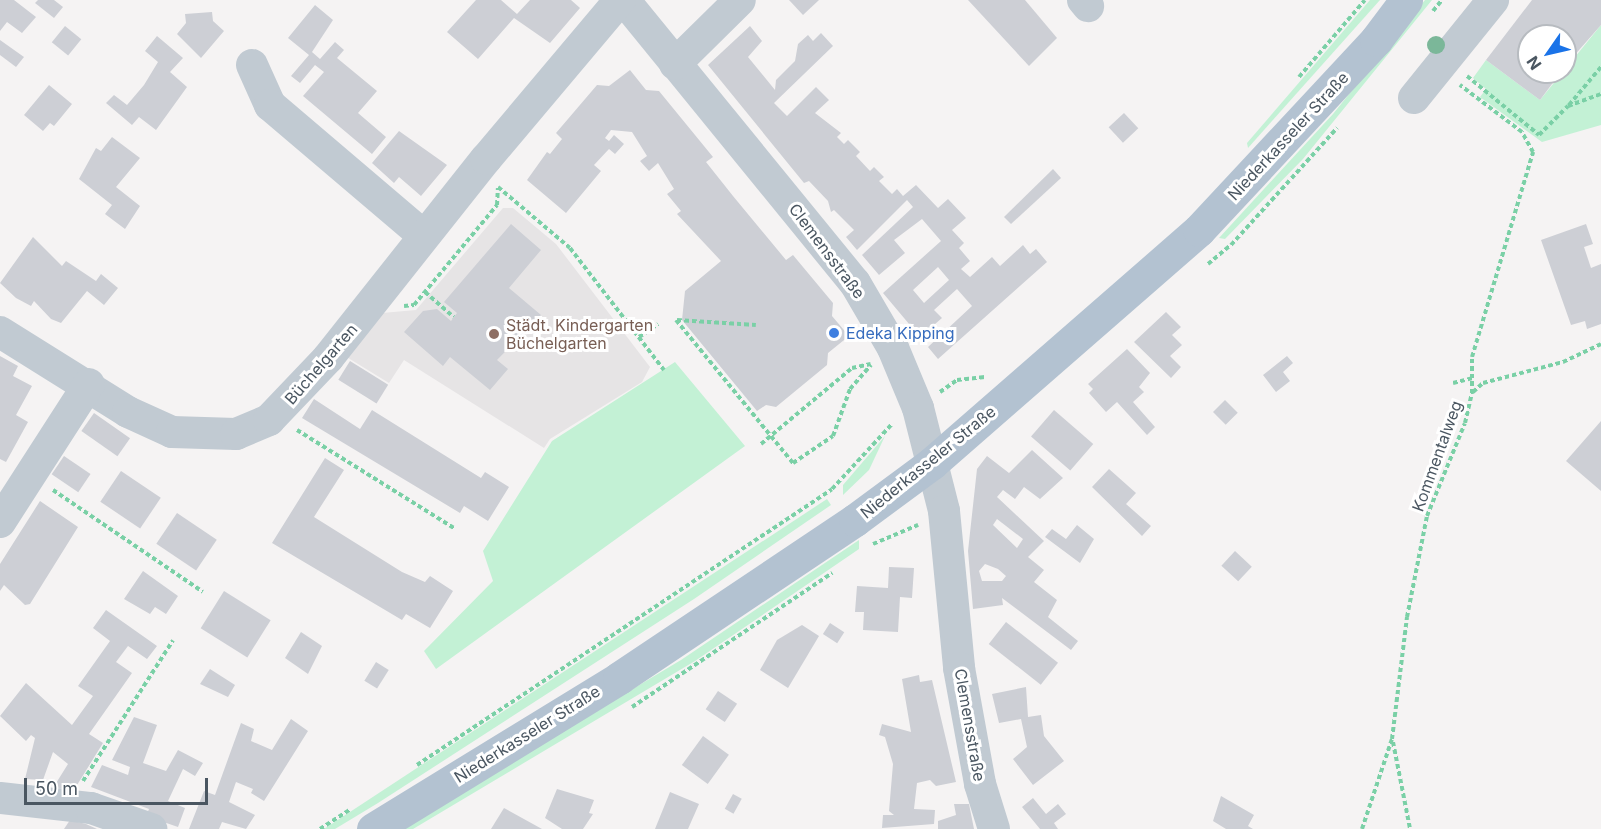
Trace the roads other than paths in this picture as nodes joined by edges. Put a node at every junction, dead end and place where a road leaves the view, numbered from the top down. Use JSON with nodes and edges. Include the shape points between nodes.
{"nodes":[{"id":1,"x":622,"y":0,"type":"edge"},
{"id":2,"x":740,"y":0,"type":"edge"},
{"id":3,"x":1406,"y":0,"type":"edge"},
{"id":4,"x":1493,"y":0,"type":"edge"},
{"id":5,"x":675,"y":64,"type":"junction"},
{"id":6,"x":252,"y":65,"type":"dead end"},
{"id":7,"x":1414,"y":98,"type":"dead end"},
{"id":8,"x":424,"y":236,"type":"junction"},
{"id":9,"x":0,"y":332,"type":"edge"},
{"id":10,"x":89,"y":384,"type":"junction"},
{"id":11,"x":932,"y":463,"type":"junction"},
{"id":12,"x":0,"y":522,"type":"edge"},
{"id":13,"x":0,"y":798,"type":"edge"},
{"id":14,"x":366,"y":816,"type":"edge"},
{"id":15,"x":151,"y":829,"type":"edge"},
{"id":16,"x":994,"y":829,"type":"edge"}],
"edges":[{"from":1,"to":5,"type":"street","name":"Clemensstraße"},
{"from":1,"to":8,"type":"street","name":"Büchelgarten","via":[[488,178]]},
{"from":2,"to":5,"type":"street"},
{"from":3,"to":11,"type":"main road","name":"Niederkasseler Straße","via":[[1376,40],[1199,230],[1144,282]]},
{"from":4,"to":7,"type":"street"},
{"from":5,"to":11,"type":"street","name":"Clemensstraße","via":[[855,283],[882,356],[918,408]]},
{"from":6,"to":8,"type":"street","via":[[270,105]]},
{"from":8,"to":10,"type":"street","name":"Büchelgarten","via":[[300,392],[274,416],[236,434],[172,432],[128,412]]},
{"from":9,"to":10,"type":"street","name":"Büchelgarten"},
{"from":10,"to":12,"type":"street"},
{"from":11,"to":14,"type":"main road","name":"Niederkasseler Straße","via":[[855,520],[619,678]]},
{"from":11,"to":16,"type":"street","name":"Clemensstraße","via":[[944,511],[959,668],[980,784]]},
{"from":13,"to":15,"type":"street","via":[[68,804]]}]}
